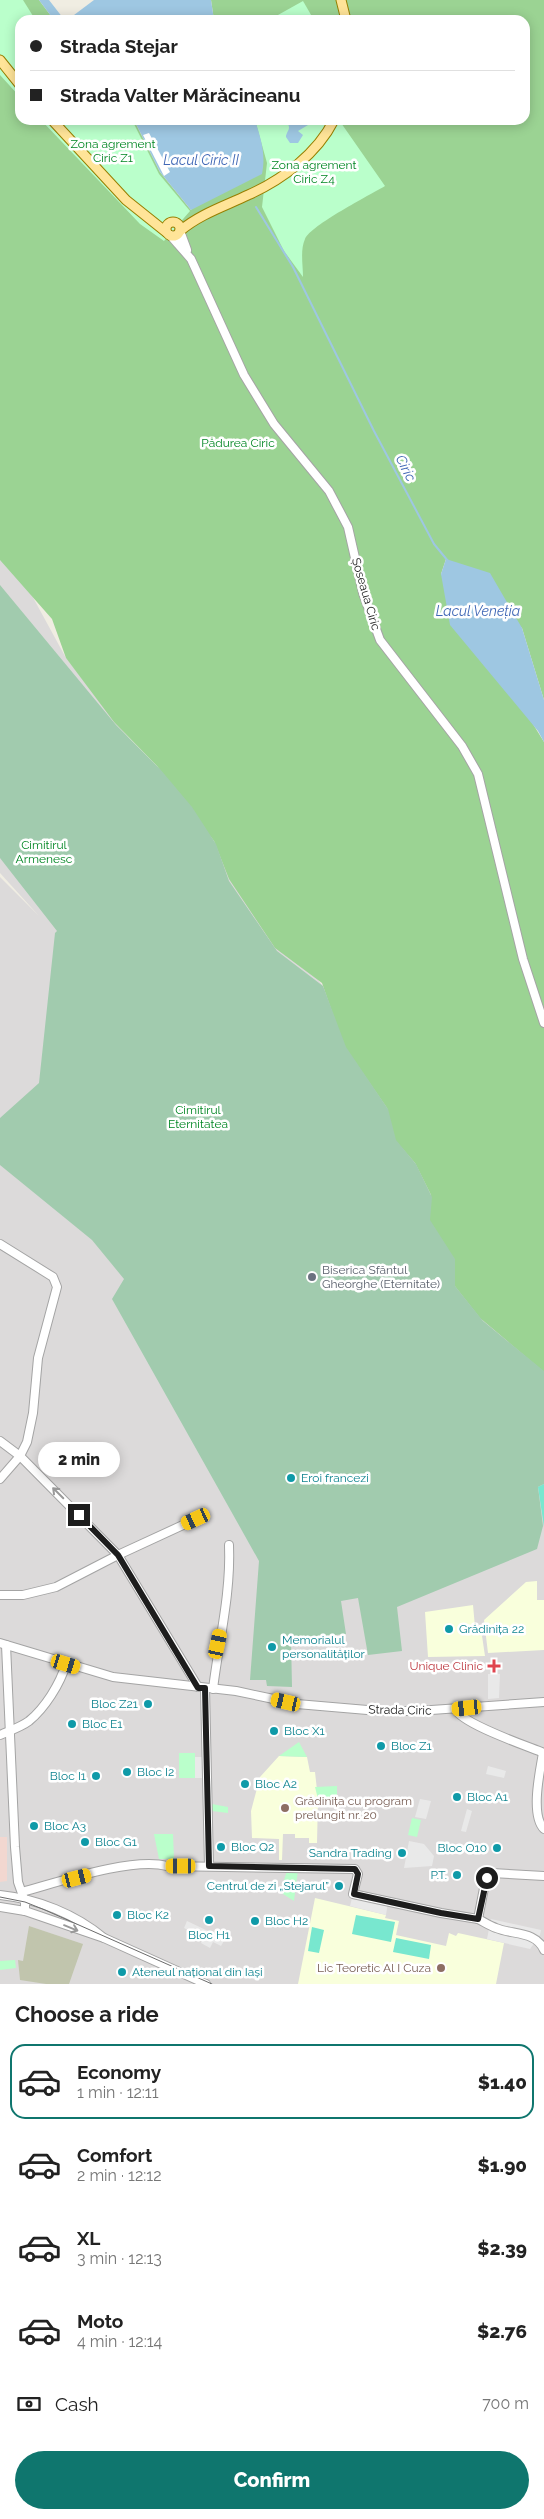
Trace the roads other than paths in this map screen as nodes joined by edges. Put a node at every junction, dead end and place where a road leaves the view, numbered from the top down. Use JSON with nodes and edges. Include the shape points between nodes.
{"nodes":[{"id":1,"x":341,"y":0,"type":"edge"},
{"id":2,"x":345,"y":15,"type":"edge"},
{"id":3,"x":0,"y":60,"type":"edge"},
{"id":4,"x":15,"y":79,"type":"edge"},
{"id":5,"x":57,"y":125,"type":"edge"},
{"id":6,"x":330,"y":125,"type":"edge"},
{"id":7,"x":151,"y":219,"type":"junction"},
{"id":8,"x":194,"y":220,"type":"junction"},
{"id":9,"x":173,"y":222,"type":"junction"},
{"id":10,"x":180,"y":231,"type":"junction"},
{"id":11,"x":168,"y":234,"type":"junction"},
{"id":12,"x":191,"y":259,"type":"junction"},
{"id":13,"x":544,"y":1023,"type":"edge"},
{"id":14,"x":0,"y":1244,"type":"edge"},
{"id":15,"x":0,"y":1441,"type":"edge"},
{"id":16,"x":20,"y":1456,"type":"junction"},
{"id":17,"x":0,"y":1479,"type":"edge"},
{"id":18,"x":196,"y":1519,"type":"dead end"},
{"id":19,"x":229,"y":1545,"type":"dead end"},
{"id":20,"x":118,"y":1555,"type":"junction"},
{"id":21,"x":0,"y":1595,"type":"edge"},
{"id":22,"x":3,"y":1644,"type":"edge"},
{"id":23,"x":66,"y":1664,"type":"junction"},
{"id":24,"x":202,"y":1688,"type":"junction"},
{"id":25,"x":213,"y":1689,"type":"junction"},
{"id":26,"x":544,"y":1702,"type":"edge"},
{"id":27,"x":455,"y":1709,"type":"junction"},
{"id":28,"x":10,"y":1731,"type":"junction"},
{"id":29,"x":0,"y":1735,"type":"edge"},
{"id":30,"x":544,"y":1753,"type":"edge"},
{"id":31,"x":544,"y":1829,"type":"edge"},
{"id":32,"x":209,"y":1866,"type":"junction"},
{"id":33,"x":544,"y":1876,"type":"edge"},
{"id":34,"x":0,"y":1895,"type":"edge"},
{"id":35,"x":23,"y":1895,"type":"junction"},
{"id":36,"x":0,"y":1907,"type":"edge"},
{"id":37,"x":25,"y":1911,"type":"junction"},
{"id":38,"x":478,"y":1919,"type":"junction"},
{"id":39,"x":104,"y":1938,"type":"junction"},
{"id":40,"x":544,"y":1950,"type":"edge"},
{"id":41,"x":206,"y":1984,"type":"edge"}],
"edges":[{"from":1,"to":2,"type":"main road"},
{"from":3,"to":4,"type":"main road"},
{"from":5,"to":7,"type":"main road","name":"Șoseaua Ciric","via":[[126,200]]},
{"from":6,"to":8,"type":"main road","via":[[309,154],[281,177]]},
{"from":7,"to":9,"type":"main road"},
{"from":7,"to":11,"type":"main road","name":"Șoseaua Ciric"},
{"from":8,"to":9,"type":"main road"},
{"from":8,"to":10,"type":"main road"},
{"from":9,"to":10,"type":"main road","via":[[178,224]]},
{"from":9,"to":11,"type":"main road","via":[[167,226]]},
{"from":10,"to":11,"type":"main road","via":[[176,235]]},
{"from":10,"to":12,"type":"street"},
{"from":11,"to":12,"type":"street","name":"Șoseaua Ciric"},
{"from":12,"to":13,"type":"street","name":"Șoseaua Ciric","via":[[244,375],[274,424],[329,491],[348,527],[363,593],[380,640],[462,746],[478,774],[523,959]]},
{"from":14,"to":16,"type":"street","via":[[53,1277],[57,1283],[38,1358],[29,1434]]},
{"from":15,"to":16,"type":"street"},
{"from":16,"to":17,"type":"street"},
{"from":20,"to":16,"type":"street","one_way":true},
{"from":18,"to":20,"type":"street"},
{"from":19,"to":25,"type":"street","via":[[228,1603],[218,1644]]},
{"from":20,"to":21,"type":"street","via":[[39,1593]]},
{"from":20,"to":24,"type":"street"},
{"from":22,"to":23,"type":"street","name":"Strada Ciric"},
{"from":22,"to":28,"type":"street"},
{"from":23,"to":24,"type":"street","name":"Strada Ciric","via":[[113,1677]]},
{"from":23,"to":28,"type":"street","via":[[53,1691],[36,1714]]},
{"from":24,"to":25,"type":"street","name":"Strada Ciric"},
{"from":24,"to":32,"type":"street"},
{"from":25,"to":27,"type":"street","name":"Strada Ciric","via":[[286,1702],[379,1710]]},
{"from":26,"to":27,"type":"street","name":"Strada Ciric"},
{"from":27,"to":30,"type":"street","via":[[460,1716],[484,1728]]},
{"from":28,"to":29,"type":"street"},
{"from":28,"to":35,"type":"street","via":[[15,1847],[18,1882]]},
{"from":30,"to":31,"type":"street","via":[[537,1786],[537,1820]]},
{"from":32,"to":35,"type":"street","via":[[167,1866],[153,1862],[109,1870]]},
{"from":32,"to":38,"type":"street","via":[[355,1869],[358,1874],[354,1894]]},
{"from":33,"to":38,"type":"street","via":[[492,1873],[485,1883]]},
{"from":34,"to":35,"type":"street"},
{"from":35,"to":37,"type":"street"},
{"from":35,"to":39,"type":"street","via":[[76,1919]]},
{"from":36,"to":37,"type":"street"},
{"from":37,"to":39,"type":"street","one_way":true},
{"from":38,"to":40,"type":"street","via":[[497,1929],[532,1937]]},
{"from":39,"to":41,"type":"street"}]}
